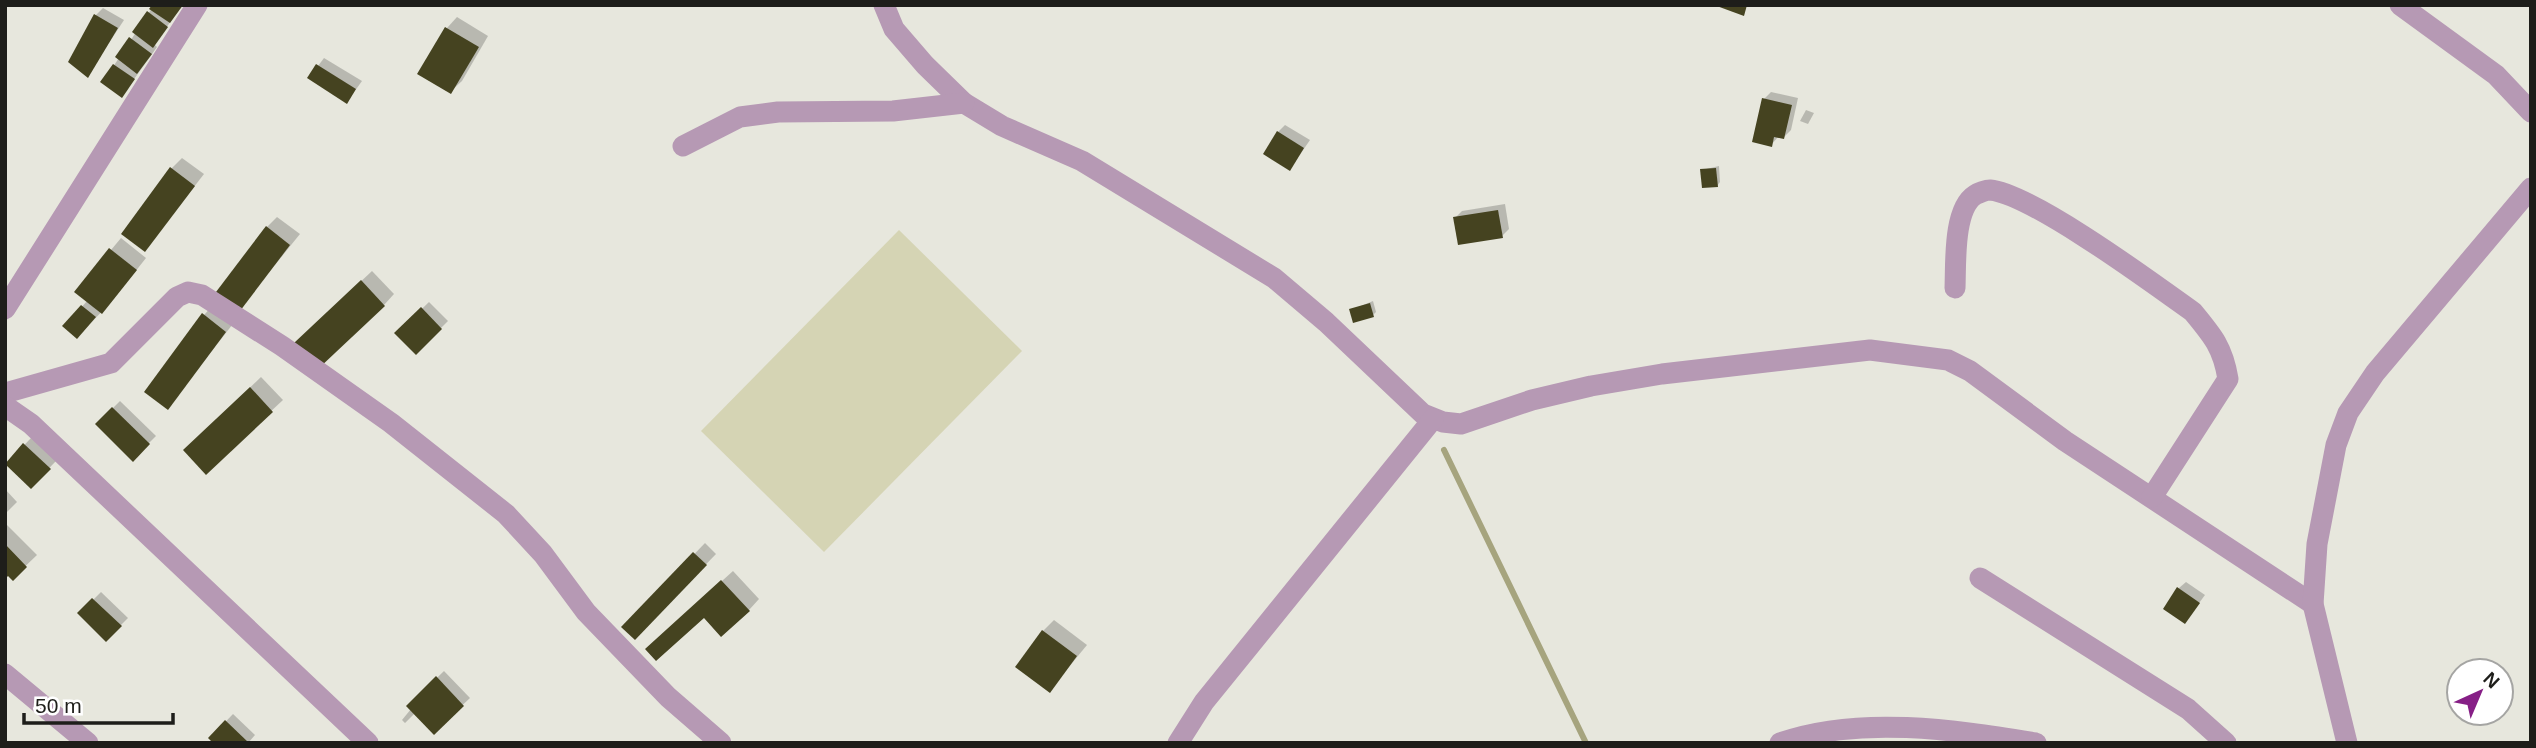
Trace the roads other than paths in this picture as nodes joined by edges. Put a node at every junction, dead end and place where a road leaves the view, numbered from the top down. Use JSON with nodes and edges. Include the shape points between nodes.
{"nodes":[{"id":1,"x":197,"y":5,"type":"edge"},
{"id":2,"x":884,"y":5,"type":"edge"},
{"id":3,"x":2400,"y":5,"type":"edge"},
{"id":4,"x":964,"y":103,"type":"junction"},
{"id":5,"x":2531,"y":112,"type":"edge"},
{"id":6,"x":683,"y":146,"type":"dead end"},
{"id":7,"x":2531,"y":188,"type":"edge"},
{"id":8,"x":1955,"y":288,"type":"dead end"},
{"id":9,"x":5,"y":309,"type":"edge"},
{"id":10,"x":5,"y":393,"type":"edge"},
{"id":11,"x":5,"y":406,"type":"edge"},
{"id":12,"x":1433,"y":419,"type":"junction"},
{"id":13,"x":2152,"y":497,"type":"junction"},
{"id":14,"x":1980,"y":578,"type":"dead end"},
{"id":15,"x":2313,"y":604,"type":"junction"},
{"id":16,"x":5,"y":674,"type":"edge"},
{"id":17,"x":711,"y":740,"type":"edge"},
{"id":18,"x":2343,"y":740,"type":"edge"},
{"id":19,"x":88,"y":743,"type":"edge"},
{"id":20,"x":368,"y":743,"type":"edge"},
{"id":21,"x":1178,"y":743,"type":"edge"},
{"id":22,"x":1780,"y":743,"type":"edge"},
{"id":23,"x":2036,"y":743,"type":"edge"},
{"id":24,"x":2225,"y":743,"type":"edge"}],
"edges":[{"from":1,"to":9,"type":"street"},
{"from":2,"to":4,"type":"street","via":[[894,29]]},
{"from":3,"to":5,"type":"street","via":[[2496,75]]},
{"from":4,"to":6,"type":"street","via":[[894,111],[778,112],[740,117]]},
{"from":4,"to":12,"type":"street","via":[[1002,126],[1082,161],[1273,278]]},
{"from":7,"to":15,"type":"street","via":[[2375,373],[2348,413],[2329,482]]},
{"from":8,"to":13,"type":"street","via":[[1957,233],[1965,207],[1973,195],[1988,190],[2024,201],[2193,312],[2225,355],[2228,379]]},
{"from":10,"to":17,"type":"street","via":[[111,363],[177,297],[188,292],[202,295],[391,423],[506,514],[586,612]]},
{"from":11,"to":20,"type":"street","via":[[31,424]]},
{"from":12,"to":13,"type":"street","via":[[1461,424],[1544,397],[1662,374],[1870,350],[1923,355],[1970,371]]},
{"from":12,"to":21,"type":"street","via":[[1213,692]]},
{"from":13,"to":15,"type":"street"},
{"from":14,"to":24,"type":"street","via":[[2188,709]]},
{"from":15,"to":18,"type":"street"},
{"from":16,"to":19,"type":"street"},
{"from":22,"to":23,"type":"street","via":[[1811,732],[1875,729],[1970,733]]}]}
